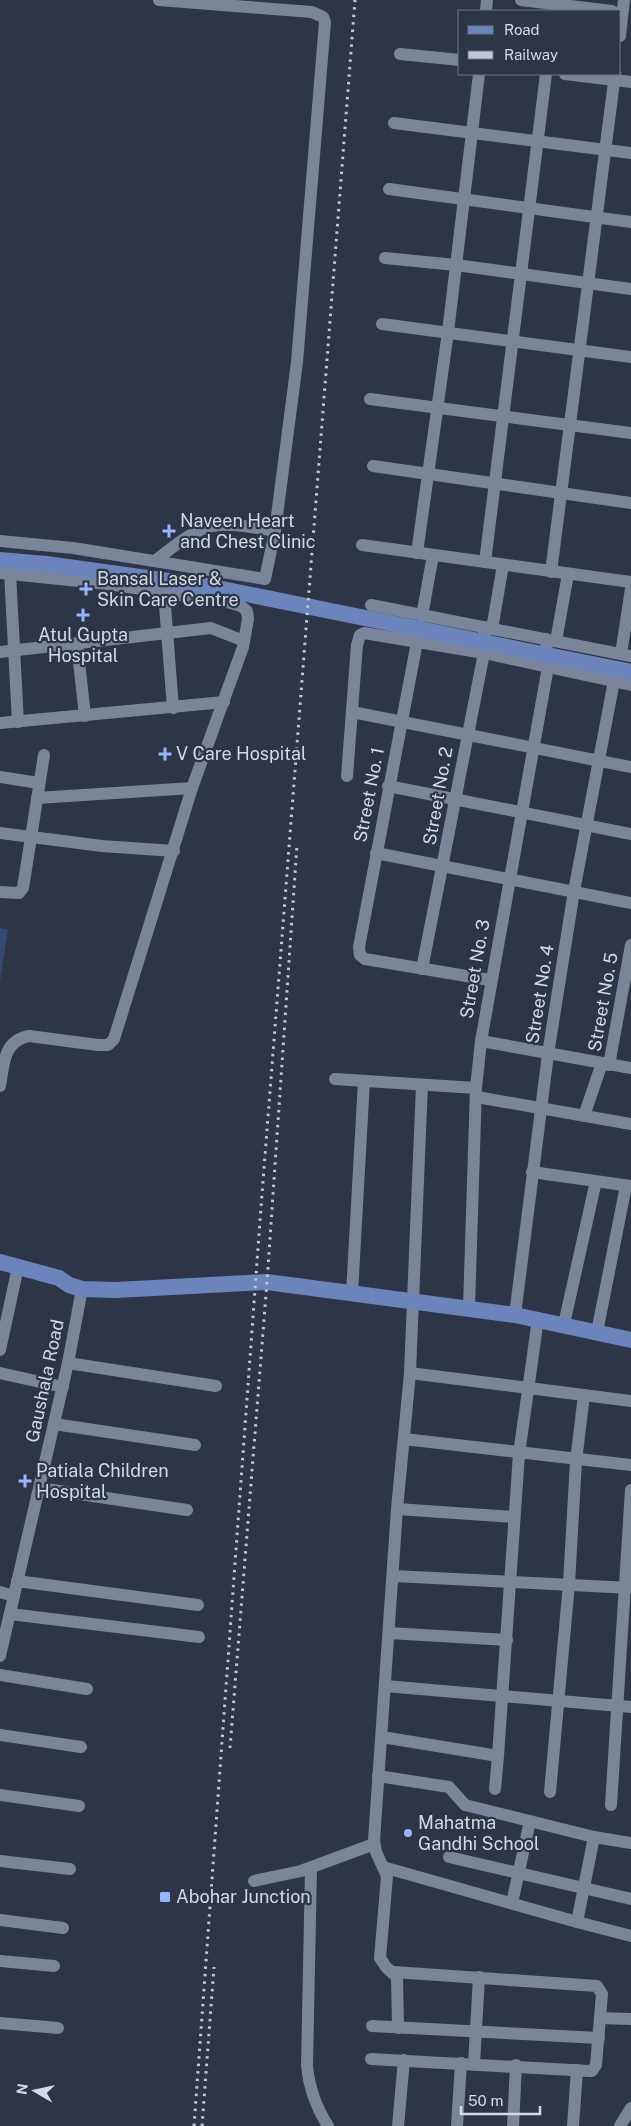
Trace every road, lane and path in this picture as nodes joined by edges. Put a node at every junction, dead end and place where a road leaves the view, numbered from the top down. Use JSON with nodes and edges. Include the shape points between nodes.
{"nodes":[{"id":1,"x":159,"y":0,"type":"edge"},
{"id":2,"x":520,"y":0,"type":"edge"},
{"id":3,"x":220,"y":2,"type":"edge"},
{"id":4,"x":293,"y":5,"type":"edge"},
{"id":5,"x":555,"y":5,"type":"edge"},
{"id":6,"x":622,"y":10,"type":"edge"},
{"id":7,"x":621,"y":23,"type":"edge"},
{"id":8,"x":400,"y":54,"type":"dead end"},
{"id":9,"x":458,"y":60,"type":"edge"},
{"id":10,"x":479,"y":75,"type":"edge"},
{"id":11,"x":546,"y":75,"type":"edge"},
{"id":12,"x":581,"y":75,"type":"edge"},
{"id":13,"x":614,"y":77,"type":"edge"},
{"id":14,"x":631,"y":82,"type":"edge"},
{"id":15,"x":394,"y":123,"type":"dead end"},
{"id":16,"x":471,"y":133,"type":"junction"},
{"id":17,"x":539,"y":142,"type":"junction"},
{"id":18,"x":605,"y":150,"type":"junction"},
{"id":19,"x":631,"y":153,"type":"edge"},
{"id":20,"x":389,"y":189,"type":"dead end"},
{"id":21,"x":463,"y":200,"type":"junction"},
{"id":22,"x":530,"y":208,"type":"junction"},
{"id":23,"x":596,"y":217,"type":"junction"},
{"id":24,"x":631,"y":222,"type":"edge"},
{"id":25,"x":385,"y":258,"type":"dead end"},
{"id":26,"x":456,"y":265,"type":"junction"},
{"id":27,"x":521,"y":275,"type":"junction"},
{"id":28,"x":588,"y":283,"type":"junction"},
{"id":29,"x":631,"y":289,"type":"edge"},
{"id":30,"x":382,"y":324,"type":"dead end"},
{"id":31,"x":448,"y":332,"type":"junction"},
{"id":32,"x":512,"y":341,"type":"junction"},
{"id":33,"x":579,"y":350,"type":"junction"},
{"id":34,"x":631,"y":357,"type":"edge"},
{"id":35,"x":370,"y":399,"type":"dead end"},
{"id":36,"x":437,"y":406,"type":"junction"},
{"id":37,"x":504,"y":416,"type":"junction"},
{"id":38,"x":570,"y":425,"type":"junction"},
{"id":39,"x":631,"y":433,"type":"edge"},
{"id":40,"x":373,"y":466,"type":"dead end"},
{"id":41,"x":427,"y":474,"type":"junction"},
{"id":42,"x":495,"y":483,"type":"junction"},
{"id":43,"x":561,"y":492,"type":"junction"},
{"id":44,"x":631,"y":502,"type":"edge"},
{"id":45,"x":275,"y":531,"type":"junction"},
{"id":46,"x":0,"y":541,"type":"edge"},
{"id":47,"x":362,"y":545,"type":"dead end"},
{"id":48,"x":417,"y":553,"type":"junction"},
{"id":49,"x":432,"y":555,"type":"junction"},
{"id":50,"x":155,"y":561,"type":"junction"},
{"id":51,"x":484,"y":562,"type":"junction"},
{"id":52,"x":503,"y":565,"type":"junction"},
{"id":53,"x":3,"y":569,"type":"edge"},
{"id":54,"x":551,"y":572,"type":"junction"},
{"id":55,"x":568,"y":574,"type":"junction"},
{"id":56,"x":265,"y":579,"type":"junction"},
{"id":57,"x":631,"y":582,"type":"edge"},
{"id":58,"x":6,"y":589,"type":"edge"},
{"id":59,"x":631,"y":589,"type":"edge"},
{"id":60,"x":164,"y":593,"type":"junction"},
{"id":61,"x":372,"y":605,"type":"dead end"},
{"id":62,"x":247,"y":611,"type":"junction"},
{"id":63,"x":422,"y":616,"type":"junction"},
{"id":64,"x":488,"y":628,"type":"junction"},
{"id":65,"x":165,"y":633,"type":"junction"},
{"id":66,"x":551,"y":640,"type":"junction"},
{"id":67,"x":244,"y":641,"type":"junction"},
{"id":68,"x":417,"y":642,"type":"junction"},
{"id":69,"x":77,"y":644,"type":"junction"},
{"id":70,"x":13,"y":651,"type":"junction"},
{"id":71,"x":0,"y":652,"type":"edge"},
{"id":72,"x":484,"y":654,"type":"junction"},
{"id":73,"x":626,"y":655,"type":"edge"},
{"id":74,"x":548,"y":667,"type":"junction"},
{"id":75,"x":631,"y":672,"type":"edge"},
{"id":76,"x":614,"y":681,"type":"junction"},
{"id":77,"x":631,"y":685,"type":"edge"},
{"id":78,"x":224,"y":702,"type":"junction"},
{"id":79,"x":173,"y":708,"type":"junction"},
{"id":80,"x":352,"y":712,"type":"junction"},
{"id":81,"x":85,"y":716,"type":"junction"},
{"id":82,"x":18,"y":722,"type":"junction"},
{"id":83,"x":401,"y":722,"type":"junction"},
{"id":84,"x":0,"y":723,"type":"edge"},
{"id":85,"x":468,"y":733,"type":"junction"},
{"id":86,"x":533,"y":747,"type":"junction"},
{"id":87,"x":44,"y":755,"type":"dead end"},
{"id":88,"x":598,"y":761,"type":"junction"},
{"id":89,"x":631,"y":767,"type":"edge"},
{"id":90,"x":347,"y":776,"type":"dead end"},
{"id":91,"x":0,"y":777,"type":"edge"},
{"id":92,"x":39,"y":783,"type":"junction"},
{"id":93,"x":388,"y":786,"type":"junction"},
{"id":94,"x":192,"y":788,"type":"junction"},
{"id":95,"x":37,"y":798,"type":"junction"},
{"id":96,"x":455,"y":799,"type":"junction"},
{"id":97,"x":520,"y":812,"type":"junction"},
{"id":98,"x":586,"y":825,"type":"junction"},
{"id":99,"x":0,"y":833,"type":"edge"},
{"id":100,"x":631,"y":834,"type":"edge"},
{"id":101,"x":32,"y":838,"type":"junction"},
{"id":102,"x":174,"y":852,"type":"junction"},
{"id":103,"x":376,"y":853,"type":"junction"},
{"id":104,"x":443,"y":866,"type":"junction"},
{"id":105,"x":508,"y":879,"type":"junction"},
{"id":106,"x":574,"y":891,"type":"junction"},
{"id":107,"x":0,"y":892,"type":"edge"},
{"id":108,"x":631,"y":903,"type":"edge"},
{"id":109,"x":631,"y":945,"type":"edge"},
{"id":110,"x":422,"y":969,"type":"junction"},
{"id":111,"x":490,"y":980,"type":"junction"},
{"id":112,"x":29,"y":1032,"type":"junction"},
{"id":113,"x":481,"y":1041,"type":"junction"},
{"id":114,"x":0,"y":1047,"type":"edge"},
{"id":115,"x":548,"y":1054,"type":"junction"},
{"id":116,"x":606,"y":1064,"type":"junction"},
{"id":117,"x":631,"y":1068,"type":"edge"},
{"id":118,"x":335,"y":1078,"type":"dead end"},
{"id":119,"x":364,"y":1081,"type":"junction"},
{"id":120,"x":422,"y":1085,"type":"junction"},
{"id":121,"x":0,"y":1086,"type":"edge"},
{"id":122,"x":476,"y":1093,"type":"junction"},
{"id":123,"x":540,"y":1108,"type":"junction"},
{"id":124,"x":584,"y":1116,"type":"junction"},
{"id":125,"x":631,"y":1124,"type":"edge"},
{"id":126,"x":532,"y":1172,"type":"junction"},
{"id":127,"x":596,"y":1181,"type":"junction"},
{"id":128,"x":628,"y":1186,"type":"edge"},
{"id":129,"x":0,"y":1262,"type":"edge"},
{"id":130,"x":0,"y":1271,"type":"edge"},
{"id":131,"x":17,"y":1272,"type":"junction"},
{"id":132,"x":75,"y":1287,"type":"junction"},
{"id":133,"x":352,"y":1293,"type":"junction"},
{"id":134,"x":413,"y":1300,"type":"junction"},
{"id":135,"x":469,"y":1307,"type":"junction"},
{"id":136,"x":515,"y":1315,"type":"junction"},
{"id":137,"x":538,"y":1319,"type":"junction"},
{"id":138,"x":564,"y":1324,"type":"junction"},
{"id":139,"x":597,"y":1332,"type":"junction"},
{"id":140,"x":631,"y":1340,"type":"edge"},
{"id":141,"x":0,"y":1350,"type":"edge"},
{"id":142,"x":68,"y":1363,"type":"junction"},
{"id":143,"x":0,"y":1374,"type":"edge"},
{"id":144,"x":410,"y":1374,"type":"junction"},
{"id":145,"x":216,"y":1386,"type":"dead end"},
{"id":146,"x":63,"y":1387,"type":"junction"},
{"id":147,"x":527,"y":1387,"type":"junction"},
{"id":148,"x":584,"y":1395,"type":"junction"},
{"id":149,"x":631,"y":1401,"type":"edge"},
{"id":150,"x":54,"y":1424,"type":"junction"},
{"id":151,"x":404,"y":1439,"type":"junction"},
{"id":152,"x":195,"y":1446,"type":"dead end"},
{"id":153,"x":519,"y":1454,"type":"junction"},
{"id":154,"x":576,"y":1461,"type":"junction"},
{"id":155,"x":631,"y":1465,"type":"edge"},
{"id":156,"x":39,"y":1488,"type":"junction"},
{"id":157,"x":631,"y":1490,"type":"edge"},
{"id":158,"x":397,"y":1509,"type":"junction"},
{"id":159,"x":187,"y":1510,"type":"dead end"},
{"id":160,"x":514,"y":1518,"type":"junction"},
{"id":161,"x":630,"y":1518,"type":"edge"},
{"id":162,"x":394,"y":1576,"type":"junction"},
{"id":163,"x":510,"y":1580,"type":"junction"},
{"id":164,"x":18,"y":1581,"type":"junction"},
{"id":165,"x":569,"y":1584,"type":"junction"},
{"id":166,"x":628,"y":1588,"type":"edge"},
{"id":167,"x":0,"y":1592,"type":"edge"},
{"id":168,"x":14,"y":1596,"type":"junction"},
{"id":169,"x":198,"y":1605,"type":"dead end"},
{"id":170,"x":10,"y":1614,"type":"junction"},
{"id":171,"x":389,"y":1633,"type":"junction"},
{"id":172,"x":199,"y":1638,"type":"dead end"},
{"id":173,"x":507,"y":1640,"type":"junction"},
{"id":174,"x":627,"y":1645,"type":"edge"},
{"id":175,"x":0,"y":1656,"type":"edge"},
{"id":176,"x":0,"y":1676,"type":"edge"},
{"id":177,"x":386,"y":1686,"type":"junction"},
{"id":178,"x":87,"y":1689,"type":"dead end"},
{"id":179,"x":502,"y":1696,"type":"junction"},
{"id":180,"x":558,"y":1700,"type":"junction"},
{"id":181,"x":625,"y":1706,"type":"edge"},
{"id":182,"x":0,"y":1735,"type":"edge"},
{"id":183,"x":382,"y":1737,"type":"junction"},
{"id":184,"x":81,"y":1747,"type":"dead end"},
{"id":185,"x":498,"y":1756,"type":"junction"},
{"id":186,"x":378,"y":1776,"type":"junction"},
{"id":187,"x":495,"y":1789,"type":"dead end"},
{"id":188,"x":550,"y":1792,"type":"dead end"},
{"id":189,"x":0,"y":1795,"type":"edge"},
{"id":190,"x":611,"y":1805,"type":"dead end"},
{"id":191,"x":79,"y":1806,"type":"dead end"},
{"id":192,"x":530,"y":1821,"type":"junction"},
{"id":193,"x":594,"y":1837,"type":"junction"},
{"id":194,"x":631,"y":1843,"type":"edge"},
{"id":195,"x":374,"y":1844,"type":"junction"},
{"id":196,"x":449,"y":1857,"type":"dead end"},
{"id":197,"x":0,"y":1861,"type":"edge"},
{"id":198,"x":383,"y":1867,"type":"junction"},
{"id":199,"x":311,"y":1868,"type":"junction"},
{"id":200,"x":70,"y":1869,"type":"dead end"},
{"id":201,"x":519,"y":1875,"type":"junction"},
{"id":202,"x":254,"y":1881,"type":"dead end"},
{"id":203,"x":584,"y":1890,"type":"junction"},
{"id":204,"x":631,"y":1899,"type":"edge"},
{"id":205,"x":512,"y":1903,"type":"junction"},
{"id":206,"x":0,"y":1920,"type":"edge"},
{"id":207,"x":577,"y":1922,"type":"junction"},
{"id":208,"x":63,"y":1928,"type":"dead end"},
{"id":209,"x":631,"y":1936,"type":"edge"},
{"id":210,"x":0,"y":1960,"type":"edge"},
{"id":211,"x":54,"y":1966,"type":"dead end"},
{"id":212,"x":394,"y":1972,"type":"junction"},
{"id":213,"x":479,"y":1977,"type":"junction"},
{"id":214,"x":601,"y":2018,"type":"junction"},
{"id":215,"x":631,"y":2020,"type":"edge"},
{"id":216,"x":0,"y":2023,"type":"edge"},
{"id":217,"x":372,"y":2026,"type":"dead end"},
{"id":218,"x":58,"y":2028,"type":"dead end"},
{"id":219,"x":398,"y":2028,"type":"junction"},
{"id":220,"x":476,"y":2033,"type":"junction"},
{"id":221,"x":599,"y":2038,"type":"junction"},
{"id":222,"x":371,"y":2059,"type":"dead end"},
{"id":223,"x":404,"y":2060,"type":"junction"},
{"id":224,"x":467,"y":2063,"type":"junction"},
{"id":225,"x":516,"y":2065,"type":"junction"},
{"id":226,"x":577,"y":2070,"type":"junction"},
{"id":227,"x":631,"y":2108,"type":"edge"},
{"id":228,"x":328,"y":2126,"type":"edge"},
{"id":229,"x":398,"y":2126,"type":"edge"},
{"id":230,"x":457,"y":2126,"type":"edge"},
{"id":231,"x":513,"y":2126,"type":"edge"},
{"id":232,"x":573,"y":2126,"type":"edge"},
{"id":233,"x":620,"y":2126,"type":"edge"}],
"edges":[{"from":1,"to":3,"type":"street"},
{"from":2,"to":5,"type":"street"},
{"from":3,"to":4,"type":"street"},
{"from":4,"to":45,"type":"street","via":[[318,14],[325,22],[297,362]]},
{"from":5,"to":6,"type":"street"},
{"from":6,"to":7,"type":"street"},
{"from":8,"to":9,"type":"street"},
{"from":10,"to":16,"type":"street"},
{"from":11,"to":17,"type":"street"},
{"from":12,"to":13,"type":"street"},
{"from":13,"to":14,"type":"street"},
{"from":13,"to":18,"type":"street"},
{"from":15,"to":16,"type":"street"},
{"from":16,"to":17,"type":"street"},
{"from":16,"to":21,"type":"street"},
{"from":17,"to":18,"type":"street"},
{"from":17,"to":22,"type":"street"},
{"from":18,"to":19,"type":"street"},
{"from":18,"to":23,"type":"street"},
{"from":20,"to":21,"type":"street"},
{"from":21,"to":22,"type":"street"},
{"from":21,"to":26,"type":"street"},
{"from":22,"to":23,"type":"street"},
{"from":22,"to":27,"type":"street"},
{"from":23,"to":24,"type":"street"},
{"from":23,"to":28,"type":"street"},
{"from":25,"to":26,"type":"street"},
{"from":26,"to":27,"type":"street"},
{"from":26,"to":31,"type":"street"},
{"from":27,"to":28,"type":"street"},
{"from":27,"to":32,"type":"street"},
{"from":28,"to":29,"type":"street"},
{"from":28,"to":33,"type":"street"},
{"from":30,"to":31,"type":"street"},
{"from":31,"to":32,"type":"street"},
{"from":31,"to":36,"type":"street"},
{"from":32,"to":33,"type":"street"},
{"from":32,"to":37,"type":"street"},
{"from":33,"to":34,"type":"street"},
{"from":33,"to":38,"type":"street"},
{"from":35,"to":36,"type":"street"},
{"from":36,"to":37,"type":"street"},
{"from":36,"to":41,"type":"street"},
{"from":37,"to":38,"type":"street"},
{"from":37,"to":42,"type":"street"},
{"from":38,"to":39,"type":"street"},
{"from":38,"to":43,"type":"street"},
{"from":40,"to":41,"type":"street"},
{"from":41,"to":42,"type":"street"},
{"from":41,"to":48,"type":"street"},
{"from":42,"to":43,"type":"street"},
{"from":42,"to":51,"type":"street"},
{"from":43,"to":44,"type":"street"},
{"from":43,"to":54,"type":"street"},
{"from":45,"to":50,"type":"street","via":[[236,524],[206,526]]},
{"from":45,"to":56,"type":"street"},
{"from":46,"to":50,"type":"street"},
{"from":47,"to":48,"type":"street"},
{"from":48,"to":49,"type":"street"},
{"from":49,"to":51,"type":"street"},
{"from":49,"to":63,"type":"street"},
{"from":50,"to":56,"type":"street"},
{"from":51,"to":52,"type":"street"},
{"from":52,"to":54,"type":"street"},
{"from":52,"to":64,"type":"street","name":"Street No. 2"},
{"from":53,"to":58,"type":"street"},
{"from":53,"to":60,"type":"street"},
{"from":53,"to":75,"type":"main road","via":[[46,564],[212,587]]},
{"from":54,"to":55,"type":"street"},
{"from":55,"to":57,"type":"street"},
{"from":55,"to":66,"type":"street","name":"Street No. 3"},
{"from":56,"to":62,"type":"street"},
{"from":58,"to":70,"type":"street"},
{"from":59,"to":73,"type":"street"},
{"from":60,"to":62,"type":"street","via":[[226,602]]},
{"from":60,"to":65,"type":"street"},
{"from":61,"to":63,"type":"street"},
{"from":62,"to":67,"type":"street"},
{"from":63,"to":64,"type":"street"},
{"from":64,"to":66,"type":"street"},
{"from":64,"to":72,"type":"street","name":"Street No. 2"},
{"from":65,"to":67,"type":"street","via":[[211,628]]},
{"from":65,"to":69,"type":"street"},
{"from":65,"to":79,"type":"street"},
{"from":66,"to":73,"type":"street"},
{"from":66,"to":74,"type":"street","name":"Street No. 3"},
{"from":67,"to":78,"type":"street"},
{"from":68,"to":72,"type":"street"},
{"from":68,"to":80,"type":"street","via":[[360,635]]},
{"from":68,"to":83,"type":"street","name":"Street No. 1"},
{"from":69,"to":70,"type":"street"},
{"from":69,"to":81,"type":"street"},
{"from":70,"to":71,"type":"street"},
{"from":70,"to":82,"type":"street"},
{"from":72,"to":74,"type":"street"},
{"from":72,"to":85,"type":"street","name":"Street No. 2"},
{"from":74,"to":76,"type":"street"},
{"from":74,"to":86,"type":"street","name":"Street No. 3"},
{"from":76,"to":77,"type":"street"},
{"from":76,"to":88,"type":"street","name":"Street No. 4"},
{"from":78,"to":79,"type":"street"},
{"from":78,"to":94,"type":"street"},
{"from":79,"to":81,"type":"street"},
{"from":80,"to":83,"type":"street"},
{"from":80,"to":90,"type":"street"},
{"from":81,"to":82,"type":"street"},
{"from":82,"to":84,"type":"street"},
{"from":83,"to":85,"type":"street"},
{"from":83,"to":93,"type":"street","name":"Street No. 1"},
{"from":85,"to":86,"type":"street"},
{"from":85,"to":96,"type":"street","name":"Street No. 2"},
{"from":86,"to":88,"type":"street"},
{"from":86,"to":97,"type":"street","name":"Street No. 3"},
{"from":87,"to":92,"type":"street"},
{"from":88,"to":89,"type":"street"},
{"from":88,"to":98,"type":"street","name":"Street No. 4"},
{"from":91,"to":92,"type":"street"},
{"from":92,"to":95,"type":"street"},
{"from":93,"to":96,"type":"street"},
{"from":93,"to":103,"type":"street","name":"Street No. 1"},
{"from":94,"to":95,"type":"street"},
{"from":94,"to":102,"type":"street"},
{"from":95,"to":101,"type":"street"},
{"from":96,"to":97,"type":"street"},
{"from":96,"to":104,"type":"street","name":"Street No. 2"},
{"from":97,"to":98,"type":"street"},
{"from":97,"to":105,"type":"street","name":"Street No. 3"},
{"from":98,"to":100,"type":"street"},
{"from":98,"to":106,"type":"street","name":"Street No. 4"},
{"from":99,"to":101,"type":"street"},
{"from":101,"to":102,"type":"street"},
{"from":101,"to":107,"type":"street","via":[[23,888],[18,893]]},
{"from":102,"to":112,"type":"street","via":[[118,1022],[109,1033],[98,1037]]},
{"from":103,"to":104,"type":"street"},
{"from":103,"to":110,"type":"street","name":"Street No. 1","via":[[360,955],[365,959]]},
{"from":104,"to":105,"type":"street"},
{"from":104,"to":110,"type":"street","name":"Street No. 2"},
{"from":105,"to":106,"type":"street"},
{"from":105,"to":111,"type":"street","name":"Street No. 3"},
{"from":106,"to":108,"type":"street"},
{"from":106,"to":115,"type":"street","name":"Street No. 4"},
{"from":109,"to":116,"type":"street","name":"Street No. 5"},
{"from":110,"to":111,"type":"street"},
{"from":111,"to":113,"type":"street","name":"Street No. 3"},
{"from":112,"to":114,"type":"street","via":[[13,1032]]},
{"from":112,"to":121,"type":"street","via":[[10,1045],[6,1052]]},
{"from":113,"to":115,"type":"street"},
{"from":113,"to":122,"type":"street","name":"Street No. 3"},
{"from":115,"to":116,"type":"street"},
{"from":115,"to":123,"type":"street","name":"Street No. 4"},
{"from":116,"to":117,"type":"street"},
{"from":116,"to":124,"type":"street","name":"Street No. 5"},
{"from":118,"to":119,"type":"street"},
{"from":119,"to":120,"type":"street"},
{"from":119,"to":133,"type":"street"},
{"from":120,"to":122,"type":"street"},
{"from":120,"to":134,"type":"street"},
{"from":122,"to":123,"type":"street"},
{"from":122,"to":135,"type":"street","name":"Street No. 3"},
{"from":123,"to":124,"type":"street"},
{"from":123,"to":126,"type":"street","name":"Street No. 4"},
{"from":124,"to":125,"type":"street"},
{"from":126,"to":127,"type":"street"},
{"from":126,"to":136,"type":"street","name":"Street No. 4"},
{"from":127,"to":128,"type":"street"},
{"from":127,"to":138,"type":"street"},
{"from":128,"to":139,"type":"street"},
{"from":129,"to":131,"type":"main road"},
{"from":130,"to":131,"type":"main road"},
{"from":131,"to":132,"type":"main road","via":[[57,1288]]},
{"from":131,"to":141,"type":"street"},
{"from":132,"to":133,"type":"main road","via":[[116,1290],[267,1282]]},
{"from":132,"to":142,"type":"street","name":"Gaushala Road"},
{"from":133,"to":134,"type":"main road"},
{"from":134,"to":135,"type":"main road"},
{"from":134,"to":144,"type":"street"},
{"from":135,"to":136,"type":"main road"},
{"from":136,"to":137,"type":"main road"},
{"from":137,"to":138,"type":"main road"},
{"from":137,"to":147,"type":"street"},
{"from":138,"to":139,"type":"main road"},
{"from":139,"to":140,"type":"main road"},
{"from":142,"to":145,"type":"street"},
{"from":142,"to":146,"type":"street","name":"Gaushala Road"},
{"from":143,"to":146,"type":"street"},
{"from":144,"to":147,"type":"street"},
{"from":144,"to":151,"type":"street"},
{"from":146,"to":150,"type":"street","name":"Gaushala Road"},
{"from":147,"to":148,"type":"street"},
{"from":147,"to":153,"type":"street"},
{"from":148,"to":149,"type":"street"},
{"from":148,"to":154,"type":"street"},
{"from":150,"to":152,"type":"street"},
{"from":150,"to":156,"type":"street","name":"Gaushala Road"},
{"from":151,"to":153,"type":"street"},
{"from":151,"to":158,"type":"street"},
{"from":153,"to":154,"type":"street"},
{"from":153,"to":160,"type":"street"},
{"from":154,"to":155,"type":"street"},
{"from":154,"to":165,"type":"street"},
{"from":156,"to":159,"type":"street"},
{"from":156,"to":164,"type":"street","name":"Gaushala Road"},
{"from":157,"to":161,"type":"street"},
{"from":158,"to":160,"type":"street"},
{"from":158,"to":162,"type":"street"},
{"from":160,"to":163,"type":"street"},
{"from":161,"to":166,"type":"street"},
{"from":162,"to":163,"type":"street"},
{"from":162,"to":171,"type":"street"},
{"from":163,"to":165,"type":"street"},
{"from":163,"to":173,"type":"street"},
{"from":164,"to":168,"type":"street","name":"Gaushala Road"},
{"from":164,"to":169,"type":"street"},
{"from":165,"to":166,"type":"street"},
{"from":165,"to":180,"type":"street"},
{"from":166,"to":174,"type":"street"},
{"from":167,"to":168,"type":"street"},
{"from":168,"to":170,"type":"street","name":"Gaushala Road"},
{"from":170,"to":172,"type":"street"},
{"from":170,"to":175,"type":"street","name":"Gaushala Road"},
{"from":171,"to":173,"type":"street"},
{"from":171,"to":177,"type":"street"},
{"from":173,"to":179,"type":"street"},
{"from":174,"to":181,"type":"street"},
{"from":176,"to":178,"type":"street"},
{"from":177,"to":179,"type":"street"},
{"from":177,"to":183,"type":"street"},
{"from":179,"to":180,"type":"street"},
{"from":179,"to":185,"type":"street"},
{"from":180,"to":181,"type":"street"},
{"from":180,"to":188,"type":"street"},
{"from":181,"to":190,"type":"street"},
{"from":182,"to":184,"type":"street"},
{"from":183,"to":185,"type":"street"},
{"from":183,"to":186,"type":"street"},
{"from":185,"to":187,"type":"street"},
{"from":186,"to":192,"type":"street","via":[[449,1787],[465,1805]]},
{"from":186,"to":195,"type":"street"},
{"from":189,"to":191,"type":"street"},
{"from":192,"to":193,"type":"street"},
{"from":192,"to":201,"type":"street"},
{"from":193,"to":194,"type":"street"},
{"from":193,"to":203,"type":"street"},
{"from":195,"to":198,"type":"street"},
{"from":195,"to":199,"type":"street"},
{"from":196,"to":201,"type":"street"},
{"from":197,"to":200,"type":"street"},
{"from":198,"to":205,"type":"street"},
{"from":198,"to":212,"type":"street","via":[[387,1882],[380,1958]]},
{"from":199,"to":202,"type":"street"},
{"from":199,"to":228,"type":"street","via":[[307,2066],[319,2112]]},
{"from":201,"to":203,"type":"street"},
{"from":201,"to":205,"type":"street"},
{"from":203,"to":204,"type":"street"},
{"from":203,"to":207,"type":"street"},
{"from":205,"to":207,"type":"street"},
{"from":206,"to":208,"type":"street"},
{"from":207,"to":209,"type":"street"},
{"from":210,"to":211,"type":"street"},
{"from":212,"to":213,"type":"street"},
{"from":212,"to":219,"type":"street","via":[[399,1983]]},
{"from":213,"to":214,"type":"street","via":[[593,1984],[600,1989]]},
{"from":213,"to":220,"type":"street"},
{"from":214,"to":215,"type":"street"},
{"from":214,"to":221,"type":"street"},
{"from":216,"to":218,"type":"street"},
{"from":217,"to":219,"type":"street"},
{"from":219,"to":220,"type":"street"},
{"from":220,"to":221,"type":"street"},
{"from":220,"to":224,"type":"street"},
{"from":221,"to":226,"type":"street","via":[[594,2068]]},
{"from":222,"to":223,"type":"street"},
{"from":223,"to":224,"type":"street"},
{"from":223,"to":229,"type":"street"},
{"from":224,"to":225,"type":"street"},
{"from":224,"to":230,"type":"street"},
{"from":225,"to":226,"type":"street"},
{"from":225,"to":231,"type":"street"},
{"from":226,"to":232,"type":"street"},
{"from":227,"to":233,"type":"street"}]}
